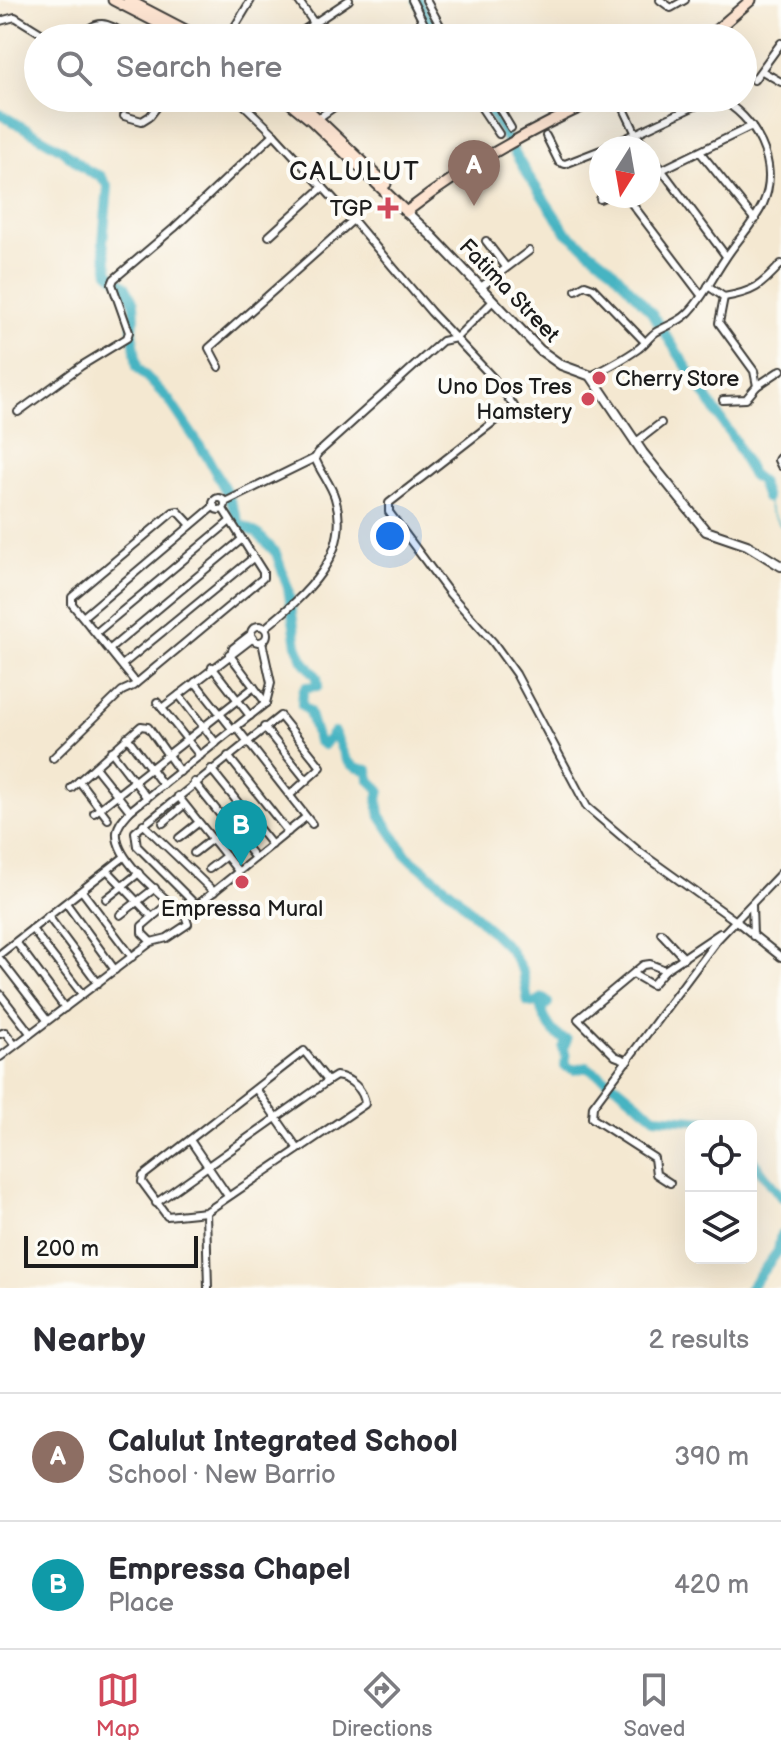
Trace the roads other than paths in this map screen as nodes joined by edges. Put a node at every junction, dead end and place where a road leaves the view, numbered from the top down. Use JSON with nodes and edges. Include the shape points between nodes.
{"nodes":[{"id":1,"x":113,"y":0,"type":"edge"},
{"id":2,"x":251,"y":0,"type":"edge"},
{"id":3,"x":298,"y":0,"type":"edge"},
{"id":4,"x":349,"y":0,"type":"edge"},
{"id":5,"x":412,"y":0,"type":"edge"},
{"id":6,"x":426,"y":0,"type":"edge"},
{"id":7,"x":660,"y":0,"type":"edge"},
{"id":8,"x":685,"y":0,"type":"edge"},
{"id":9,"x":751,"y":0,"type":"edge"},
{"id":10,"x":132,"y":3,"type":"edge"},
{"id":11,"x":0,"y":21,"type":"edge"},
{"id":12,"x":314,"y":23,"type":"joint"},
{"id":13,"x":26,"y":24,"type":"edge"},
{"id":14,"x":165,"y":24,"type":"edge"},
{"id":15,"x":173,"y":24,"type":"edge"},
{"id":16,"x":236,"y":24,"type":"edge"},
{"id":17,"x":428,"y":24,"type":"edge"},
{"id":18,"x":432,"y":24,"type":"edge"},
{"id":19,"x":723,"y":24,"type":"edge"},
{"id":20,"x":781,"y":43,"type":"edge"},
{"id":21,"x":762,"y":71,"type":"junction"},
{"id":22,"x":757,"y":77,"type":"edge"},
{"id":23,"x":781,"y":82,"type":"edge"},
{"id":24,"x":153,"y":112,"type":"edge"},
{"id":25,"x":251,"y":112,"type":"edge"},
{"id":26,"x":304,"y":112,"type":"edge"},
{"id":27,"x":308,"y":112,"type":"edge"},
{"id":28,"x":327,"y":112,"type":"edge"},
{"id":29,"x":484,"y":112,"type":"edge"},
{"id":30,"x":501,"y":112,"type":"edge"},
{"id":31,"x":570,"y":112,"type":"edge"},
{"id":32,"x":626,"y":112,"type":"edge"},
{"id":33,"x":684,"y":112,"type":"edge"},
{"id":34,"x":738,"y":112,"type":"edge"},
{"id":35,"x":124,"y":116,"type":"dead end"},
{"id":36,"x":315,"y":120,"type":"junction"},
{"id":37,"x":752,"y":126,"type":"junction"},
{"id":38,"x":511,"y":128,"type":"dead end"},
{"id":39,"x":274,"y":134,"type":"junction"},
{"id":40,"x":499,"y":134,"type":"dead end"},
{"id":41,"x":636,"y":134,"type":"junction"},
{"id":42,"x":546,"y":136,"type":"dead end"},
{"id":43,"x":632,"y":136,"type":"edge"},
{"id":44,"x":700,"y":152,"type":"junction"},
{"id":45,"x":589,"y":155,"type":"edge"},
{"id":46,"x":661,"y":170,"type":"joint"},
{"id":47,"x":323,"y":187,"type":"junction"},
{"id":48,"x":635,"y":208,"type":"edge"},
{"id":49,"x":408,"y":211,"type":"junction"},
{"id":50,"x":353,"y":220,"type":"junction"},
{"id":51,"x":755,"y":220,"type":"junction"},
{"id":52,"x":269,"y":236,"type":"dead end"},
{"id":53,"x":486,"y":241,"type":"dead end"},
{"id":54,"x":529,"y":251,"type":"dead end"},
{"id":55,"x":726,"y":256,"type":"junction"},
{"id":56,"x":781,"y":264,"type":"edge"},
{"id":57,"x":506,"y":267,"type":"junction"},
{"id":58,"x":708,"y":286,"type":"junction"},
{"id":59,"x":481,"y":287,"type":"junction"},
{"id":60,"x":576,"y":290,"type":"dead end"},
{"id":61,"x":701,"y":295,"type":"junction"},
{"id":62,"x":724,"y":297,"type":"junction"},
{"id":63,"x":493,"y":301,"type":"junction"},
{"id":64,"x":456,"y":338,"type":"junction"},
{"id":65,"x":645,"y":342,"type":"junction"},
{"id":66,"x":219,"y":367,"type":"dead end"},
{"id":67,"x":781,"y":370,"type":"edge"},
{"id":68,"x":591,"y":376,"type":"junction"},
{"id":69,"x":757,"y":386,"type":"junction"},
{"id":70,"x":723,"y":400,"type":"dead end"},
{"id":71,"x":18,"y":412,"type":"dead end"},
{"id":72,"x":661,"y":423,"type":"dead end"},
{"id":73,"x":635,"y":443,"type":"junction"},
{"id":74,"x":315,"y":458,"type":"junction"},
{"id":75,"x":225,"y":504,"type":"junction"},
{"id":76,"x":229,"y":522,"type":"junction"},
{"id":77,"x":191,"y":525,"type":"junction"},
{"id":78,"x":241,"y":540,"type":"junction"},
{"id":79,"x":253,"y":558,"type":"junction"},
{"id":80,"x":781,"y":566,"type":"edge"},
{"id":81,"x":84,"y":616,"type":"junction"},
{"id":82,"x":265,"y":628,"type":"junction"},
{"id":83,"x":97,"y":632,"type":"junction"},
{"id":84,"x":252,"y":636,"type":"junction"},
{"id":85,"x":262,"y":642,"type":"junction"},
{"id":86,"x":110,"y":649,"type":"junction"},
{"id":87,"x":230,"y":654,"type":"junction"},
{"id":88,"x":122,"y":665,"type":"junction"},
{"id":89,"x":212,"y":667,"type":"junction"},
{"id":90,"x":195,"y":682,"type":"junction"},
{"id":91,"x":136,"y":683,"type":"junction"},
{"id":92,"x":254,"y":687,"type":"junction"},
{"id":93,"x":179,"y":695,"type":"junction"},
{"id":94,"x":238,"y":699,"type":"junction"},
{"id":95,"x":266,"y":703,"type":"junction"},
{"id":96,"x":220,"y":713,"type":"junction"},
{"id":97,"x":250,"y":716,"type":"junction"},
{"id":98,"x":204,"y":727,"type":"junction"},
{"id":99,"x":264,"y":727,"type":"junction"},
{"id":100,"x":235,"y":729,"type":"junction"},
{"id":101,"x":127,"y":737,"type":"junction"},
{"id":102,"x":187,"y":741,"type":"junction"},
{"id":103,"x":248,"y":741,"type":"junction"},
{"id":104,"x":216,"y":743,"type":"junction"},
{"id":105,"x":111,"y":751,"type":"junction"},
{"id":106,"x":168,"y":755,"type":"junction"},
{"id":107,"x":200,"y":756,"type":"junction"},
{"id":108,"x":228,"y":756,"type":"junction"},
{"id":109,"x":53,"y":758,"type":"dead end"},
{"id":110,"x":95,"y":767,"type":"junction"},
{"id":111,"x":151,"y":768,"type":"junction"},
{"id":112,"x":211,"y":769,"type":"junction"},
{"id":113,"x":180,"y":772,"type":"junction"},
{"id":114,"x":79,"y":781,"type":"junction"},
{"id":115,"x":307,"y":781,"type":"junction"},
{"id":116,"x":134,"y":782,"type":"junction"},
{"id":117,"x":194,"y":782,"type":"junction"},
{"id":118,"x":163,"y":785,"type":"junction"},
{"id":119,"x":71,"y":788,"type":"dead end"},
{"id":120,"x":118,"y":795,"type":"junction"},
{"id":121,"x":290,"y":795,"type":"junction"},
{"id":122,"x":178,"y":796,"type":"junction"},
{"id":123,"x":147,"y":798,"type":"junction"},
{"id":124,"x":184,"y":805,"type":"junction"},
{"id":125,"x":98,"y":811,"type":"junction"},
{"id":126,"x":130,"y":811,"type":"junction"},
{"id":127,"x":306,"y":817,"type":"junction"},
{"id":128,"x":108,"y":819,"type":"dead end"},
{"id":129,"x":163,"y":823,"type":"dead end"},
{"id":130,"x":198,"y":823,"type":"junction"},
{"id":131,"x":143,"y":824,"type":"junction"},
{"id":132,"x":312,"y":824,"type":"dead end"},
{"id":133,"x":288,"y":832,"type":"junction"},
{"id":134,"x":179,"y":838,"type":"dead end"},
{"id":135,"x":212,"y":839,"type":"junction"},
{"id":136,"x":272,"y":845,"type":"junction"},
{"id":137,"x":194,"y":853,"type":"dead end"},
{"id":138,"x":226,"y":856,"type":"junction"},
{"id":139,"x":124,"y":857,"type":"junction"},
{"id":140,"x":255,"y":858,"type":"junction"},
{"id":141,"x":209,"y":869,"type":"dead end"},
{"id":142,"x":108,"y":871,"type":"junction"},
{"id":143,"x":238,"y":871,"type":"junction"},
{"id":144,"x":139,"y":873,"type":"junction"},
{"id":145,"x":781,"y":873,"type":"edge"},
{"id":146,"x":123,"y":886,"type":"junction"},
{"id":147,"x":155,"y":888,"type":"junction"},
{"id":148,"x":82,"y":891,"type":"junction"},
{"id":149,"x":214,"y":892,"type":"junction"},
{"id":150,"x":106,"y":899,"type":"dead end"},
{"id":151,"x":138,"y":902,"type":"junction"},
{"id":152,"x":170,"y":902,"type":"junction"},
{"id":153,"x":66,"y":903,"type":"junction"},
{"id":154,"x":752,"y":905,"type":"junction"},
{"id":155,"x":197,"y":906,"type":"junction"},
{"id":156,"x":120,"y":915,"type":"dead end"},
{"id":157,"x":185,"y":915,"type":"junction"},
{"id":158,"x":48,"y":916,"type":"junction"},
{"id":159,"x":152,"y":917,"type":"junction"},
{"id":160,"x":736,"y":921,"type":"junction"},
{"id":161,"x":32,"y":929,"type":"junction"},
{"id":162,"x":726,"y":930,"type":"junction"},
{"id":163,"x":661,"y":933,"type":"dead end"},
{"id":164,"x":753,"y":936,"type":"junction"},
{"id":165,"x":16,"y":942,"type":"junction"},
{"id":166,"x":151,"y":942,"type":"junction"},
{"id":167,"x":0,"y":956,"type":"edge"},
{"id":168,"x":132,"y":957,"type":"junction"},
{"id":169,"x":781,"y":957,"type":"edge"},
{"id":170,"x":684,"y":958,"type":"junction"},
{"id":171,"x":115,"y":970,"type":"junction"},
{"id":172,"x":665,"y":970,"type":"junction"},
{"id":173,"x":633,"y":974,"type":"junction"},
{"id":174,"x":98,"y":983,"type":"junction"},
{"id":175,"x":0,"y":994,"type":"edge"},
{"id":176,"x":82,"y":994,"type":"junction"},
{"id":177,"x":3,"y":1004,"type":"edge"},
{"id":178,"x":65,"y":1008,"type":"junction"},
{"id":179,"x":47,"y":1020,"type":"junction"},
{"id":180,"x":30,"y":1033,"type":"junction"},
{"id":181,"x":0,"y":1034,"type":"edge"},
{"id":182,"x":15,"y":1045,"type":"junction"},
{"id":183,"x":0,"y":1057,"type":"edge"},
{"id":184,"x":628,"y":1061,"type":"junction"},
{"id":185,"x":328,"y":1081,"type":"junction"},
{"id":186,"x":256,"y":1089,"type":"junction"},
{"id":187,"x":277,"y":1119,"type":"junction"},
{"id":188,"x":190,"y":1140,"type":"junction"},
{"id":189,"x":298,"y":1149,"type":"junction"},
{"id":190,"x":208,"y":1167,"type":"junction"},
{"id":191,"x":670,"y":1183,"type":"dead end"},
{"id":192,"x":228,"y":1196,"type":"junction"},
{"id":193,"x":156,"y":1203,"type":"junction"},
{"id":194,"x":206,"y":1212,"type":"junction"},
{"id":195,"x":208,"y":1288,"type":"edge"}],
"edges":[{"from":1,"to":10,"type":"main road"},
{"from":2,"to":16,"type":"street"},
{"from":3,"to":12,"type":"street"},
{"from":4,"to":12,"type":"street"},
{"from":5,"to":17,"type":"street"},
{"from":6,"to":18,"type":"street"},
{"from":7,"to":8,"type":"street","via":[[674,8]]},
{"from":9,"to":19,"type":"main road"},
{"from":10,"to":14,"type":"main road"},
{"from":10,"to":15,"type":"main road"},
{"from":11,"to":13,"type":"street","via":[[15,17]]},
{"from":20,"to":21,"type":"street"},
{"from":21,"to":22,"type":"street"},
{"from":21,"to":23,"type":"street"},
{"from":24,"to":35,"type":"street","via":[[142,121]]},
{"from":25,"to":39,"type":"street"},
{"from":26,"to":36,"type":"main road"},
{"from":27,"to":36,"type":"main road"},
{"from":28,"to":36,"type":"street"},
{"from":29,"to":40,"type":"street"},
{"from":30,"to":38,"type":"street"},
{"from":31,"to":49,"type":"main road"},
{"from":32,"to":41,"type":"street"},
{"from":33,"to":41,"type":"street"},
{"from":34,"to":37,"type":"street"},
{"from":36,"to":49,"type":"main road"},
{"from":37,"to":44,"type":"street"},
{"from":37,"to":51,"type":"street","via":[[772,172]]},
{"from":39,"to":47,"type":"street"},
{"from":39,"to":71,"type":"street","via":[[116,277],[112,284],[127,338]]},
{"from":41,"to":43,"type":"street"},
{"from":42,"to":45,"type":"street","via":[[559,162]]},
{"from":44,"to":46,"type":"street"},
{"from":44,"to":51,"type":"street"},
{"from":46,"to":55,"type":"street"},
{"from":47,"to":50,"type":"street"},
{"from":47,"to":52,"type":"street"},
{"from":48,"to":61,"type":"street"},
{"from":49,"to":59,"type":"street","name":"Fatima Street"},
{"from":50,"to":64,"type":"street"},
{"from":50,"to":66,"type":"street","via":[[209,348]]},
{"from":51,"to":55,"type":"street"},
{"from":53,"to":57,"type":"street"},
{"from":54,"to":57,"type":"street"},
{"from":55,"to":58,"type":"street"},
{"from":56,"to":62,"type":"street","via":[[755,290]]},
{"from":57,"to":59,"type":"street"},
{"from":58,"to":61,"type":"street"},
{"from":58,"to":62,"type":"street"},
{"from":59,"to":63,"type":"street","name":"Fatima Street"},
{"from":60,"to":65,"type":"street","via":[[593,288]]},
{"from":61,"to":65,"type":"street","via":[[685,317]]},
{"from":62,"to":69,"type":"street","via":[[719,323],[754,371]]},
{"from":63,"to":64,"type":"street"},
{"from":63,"to":68,"type":"street","name":"Fatima Street","via":[[540,350]]},
{"from":64,"to":74,"type":"street","via":[[442,341]]},
{"from":64,"to":160,"type":"street","via":[[514,409],[387,509],[516,674],[587,807]]},
{"from":65,"to":68,"type":"street"},
{"from":67,"to":69,"type":"street"},
{"from":68,"to":73,"type":"street"},
{"from":69,"to":70,"type":"street","via":[[746,399]]},
{"from":72,"to":73,"type":"street"},
{"from":73,"to":80,"type":"street","via":[[706,531],[747,545]]},
{"from":74,"to":75,"type":"street"},
{"from":74,"to":82,"type":"street","via":[[334,494],[337,534],[326,568],[297,603]]},
{"from":75,"to":76,"type":"street"},
{"from":75,"to":77,"type":"street","via":[[216,499]]},
{"from":76,"to":78,"type":"street"},
{"from":76,"to":83,"type":"street"},
{"from":77,"to":81,"type":"street"},
{"from":77,"to":81,"type":"street","via":[[173,512],[74,594],[71,600]]},
{"from":78,"to":79,"type":"street"},
{"from":78,"to":86,"type":"street"},
{"from":79,"to":88,"type":"street"},
{"from":79,"to":91,"type":"street","via":[[263,572],[261,580]]},
{"from":81,"to":83,"type":"street"},
{"from":82,"to":84,"type":"street","via":[[255,627]]},
{"from":82,"to":85,"type":"street"},
{"from":83,"to":86,"type":"street"},
{"from":84,"to":85,"type":"street"},
{"from":84,"to":87,"type":"street"},
{"from":85,"to":95,"type":"street","via":[[271,683]]},
{"from":86,"to":88,"type":"street"},
{"from":87,"to":89,"type":"street"},
{"from":87,"to":92,"type":"street"},
{"from":88,"to":91,"type":"street"},
{"from":89,"to":90,"type":"street"},
{"from":89,"to":94,"type":"street"},
{"from":90,"to":93,"type":"street"},
{"from":90,"to":96,"type":"street"},
{"from":91,"to":109,"type":"street"},
{"from":92,"to":94,"type":"street"},
{"from":92,"to":95,"type":"street"},
{"from":93,"to":98,"type":"street"},
{"from":93,"to":102,"type":"street","via":[[159,705]]},
{"from":94,"to":96,"type":"street"},
{"from":94,"to":97,"type":"street"},
{"from":95,"to":97,"type":"street"},
{"from":96,"to":98,"type":"street"},
{"from":96,"to":100,"type":"street"},
{"from":97,"to":100,"type":"street"},
{"from":98,"to":102,"type":"street"},
{"from":98,"to":104,"type":"street"},
{"from":99,"to":103,"type":"street"},
{"from":99,"to":115,"type":"street"},
{"from":99,"to":115,"type":"street","via":[[283,716],[320,763],[320,771]]},
{"from":100,"to":103,"type":"street"},
{"from":100,"to":104,"type":"street"},
{"from":101,"to":105,"type":"street"},
{"from":101,"to":106,"type":"street","via":[[145,725]]},
{"from":101,"to":111,"type":"street"},
{"from":102,"to":106,"type":"street"},
{"from":102,"to":107,"type":"street"},
{"from":103,"to":108,"type":"street"},
{"from":103,"to":121,"type":"street"},
{"from":104,"to":107,"type":"street"},
{"from":105,"to":110,"type":"street"},
{"from":105,"to":116,"type":"street"},
{"from":106,"to":111,"type":"street"},
{"from":106,"to":113,"type":"street"},
{"from":107,"to":113,"type":"street"},
{"from":108,"to":112,"type":"street"},
{"from":108,"to":133,"type":"street"},
{"from":110,"to":114,"type":"street"},
{"from":110,"to":120,"type":"street"},
{"from":111,"to":116,"type":"street"},
{"from":111,"to":118,"type":"street"},
{"from":112,"to":117,"type":"street"},
{"from":112,"to":136,"type":"street"},
{"from":113,"to":118,"type":"street"},
{"from":114,"to":119,"type":"street"},
{"from":114,"to":125,"type":"street"},
{"from":115,"to":121,"type":"street"},
{"from":116,"to":120,"type":"street"},
{"from":116,"to":123,"type":"street"},
{"from":117,"to":122,"type":"street"},
{"from":117,"to":140,"type":"street"},
{"from":118,"to":123,"type":"street"},
{"from":120,"to":125,"type":"street"},
{"from":120,"to":126,"type":"street"},
{"from":121,"to":127,"type":"street"},
{"from":122,"to":124,"type":"street"},
{"from":122,"to":131,"type":"street"},
{"from":123,"to":126,"type":"street"},
{"from":124,"to":129,"type":"street"},
{"from":124,"to":130,"type":"street"},
{"from":125,"to":128,"type":"street"},
{"from":126,"to":139,"type":"street","via":[[117,831]]},
{"from":127,"to":132,"type":"street"},
{"from":127,"to":133,"type":"street"},
{"from":130,"to":134,"type":"street"},
{"from":130,"to":135,"type":"street"},
{"from":131,"to":149,"type":"street"},
{"from":131,"to":155,"type":"street","via":[[135,832],[137,846]]},
{"from":133,"to":136,"type":"street"},
{"from":135,"to":137,"type":"street"},
{"from":135,"to":138,"type":"street"},
{"from":136,"to":140,"type":"street"},
{"from":138,"to":141,"type":"street"},
{"from":138,"to":143,"type":"street"},
{"from":139,"to":142,"type":"street"},
{"from":139,"to":144,"type":"street"},
{"from":140,"to":143,"type":"street"},
{"from":142,"to":146,"type":"street"},
{"from":142,"to":148,"type":"street"},
{"from":143,"to":149,"type":"street"},
{"from":144,"to":146,"type":"street"},
{"from":144,"to":147,"type":"street"},
{"from":145,"to":154,"type":"street"},
{"from":146,"to":150,"type":"street"},
{"from":146,"to":151,"type":"street"},
{"from":147,"to":151,"type":"street"},
{"from":147,"to":152,"type":"street"},
{"from":148,"to":153,"type":"street"},
{"from":148,"to":168,"type":"street"},
{"from":149,"to":155,"type":"street"},
{"from":151,"to":156,"type":"street"},
{"from":151,"to":159,"type":"street"},
{"from":152,"to":157,"type":"street"},
{"from":152,"to":159,"type":"street"},
{"from":153,"to":158,"type":"street"},
{"from":153,"to":171,"type":"street"},
{"from":154,"to":160,"type":"street"},
{"from":154,"to":164,"type":"street"},
{"from":155,"to":157,"type":"street"},
{"from":157,"to":166,"type":"street","via":[[186,927]]},
{"from":158,"to":161,"type":"street"},
{"from":158,"to":174,"type":"street"},
{"from":159,"to":166,"type":"street","via":[[141,929]]},
{"from":160,"to":162,"type":"street"},
{"from":160,"to":164,"type":"street"},
{"from":161,"to":165,"type":"street"},
{"from":161,"to":176,"type":"street"},
{"from":162,"to":170,"type":"street"},
{"from":162,"to":184,"type":"street"},
{"from":163,"to":170,"type":"street"},
{"from":164,"to":169,"type":"street"},
{"from":165,"to":167,"type":"street"},
{"from":165,"to":178,"type":"street"},
{"from":166,"to":168,"type":"street"},
{"from":167,"to":179,"type":"street"},
{"from":168,"to":171,"type":"street"},
{"from":170,"to":172,"type":"street"},
{"from":171,"to":174,"type":"street"},
{"from":172,"to":173,"type":"street","via":[[646,964]]},
{"from":172,"to":173,"type":"street","via":[[652,985]]},
{"from":173,"to":184,"type":"street","via":[[578,1019],[615,1056]]},
{"from":174,"to":176,"type":"street"},
{"from":175,"to":177,"type":"street"},
{"from":176,"to":178,"type":"street"},
{"from":177,"to":180,"type":"street"},
{"from":178,"to":179,"type":"street"},
{"from":179,"to":180,"type":"street"},
{"from":180,"to":182,"type":"street"},
{"from":181,"to":182,"type":"street","via":[[5,1032]]},
{"from":182,"to":183,"type":"street"},
{"from":184,"to":191,"type":"street","via":[[593,1106],[592,1118],[654,1158],[656,1174]]},
{"from":185,"to":186,"type":"street","via":[[304,1051]]},
{"from":185,"to":187,"type":"street"},
{"from":185,"to":189,"type":"street","via":[[348,1078],[367,1102]]},
{"from":186,"to":187,"type":"street"},
{"from":186,"to":188,"type":"street"},
{"from":187,"to":189,"type":"street"},
{"from":187,"to":190,"type":"street"},
{"from":188,"to":190,"type":"street"},
{"from":188,"to":193,"type":"street","via":[[143,1176]]},
{"from":189,"to":192,"type":"street"},
{"from":190,"to":192,"type":"street"},
{"from":190,"to":193,"type":"street"},
{"from":192,"to":194,"type":"street"},
{"from":193,"to":194,"type":"street","via":[[167,1216]]},
{"from":194,"to":195,"type":"street"}]}
